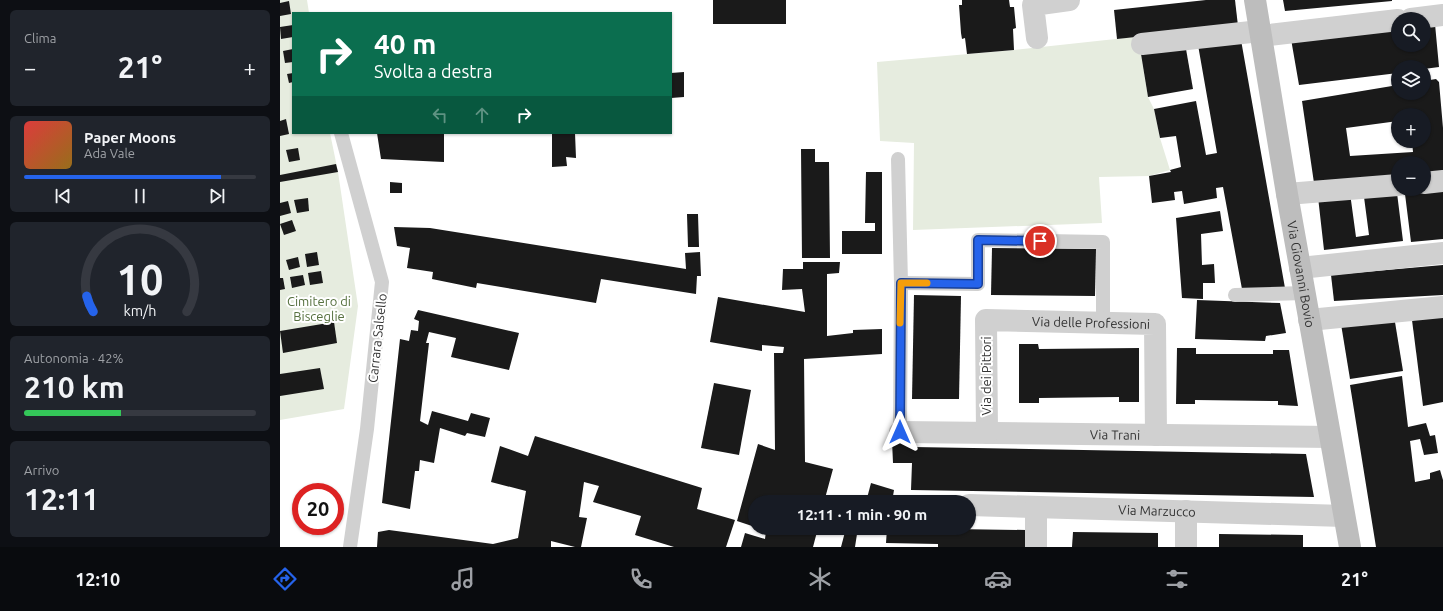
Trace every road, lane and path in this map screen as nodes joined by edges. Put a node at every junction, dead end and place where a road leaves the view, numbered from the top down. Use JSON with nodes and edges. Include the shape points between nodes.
{"nodes":[{"id":1,"x":1069,"y":0,"type":"edge"},
{"id":2,"x":1254,"y":0,"type":"edge"},
{"id":3,"x":1443,"y":15,"type":"edge"},
{"id":4,"x":1431,"y":16,"type":"edge"},
{"id":5,"x":1391,"y":21,"type":"edge"},
{"id":6,"x":1260,"y":33,"type":"junction"},
{"id":7,"x":1036,"y":38,"type":"dead end"},
{"id":8,"x":1142,"y":44,"type":"dead end"},
{"id":9,"x":341,"y":134,"type":"edge"},
{"id":10,"x":898,"y":159,"type":"dead end"},
{"id":11,"x":1443,"y":181,"type":"edge"},
{"id":12,"x":1431,"y":182,"type":"edge"},
{"id":13,"x":1391,"y":186,"type":"edge"},
{"id":14,"x":1287,"y":194,"type":"junction"},
{"id":15,"x":1443,"y":253,"type":"edge"},
{"id":16,"x":1300,"y":268,"type":"junction"},
{"id":17,"x":901,"y":283,"type":"junction"},
{"id":18,"x":1304,"y":293,"type":"junction"},
{"id":19,"x":1235,"y":295,"type":"dead end"},
{"id":20,"x":1443,"y":307,"type":"edge"},
{"id":21,"x":986,"y":320,"type":"joint"},
{"id":22,"x":1309,"y":320,"type":"junction"},
{"id":23,"x":1103,"y":323,"type":"junction"},
{"id":24,"x":900,"y":432,"type":"joint"},
{"id":25,"x":986,"y":433,"type":"junction"},
{"id":26,"x":1156,"y":435,"type":"junction"},
{"id":27,"x":1330,"y":437,"type":"junction"},
{"id":28,"x":976,"y":505,"type":"edge"},
{"id":29,"x":1036,"y":507,"type":"junction"},
{"id":30,"x":1186,"y":511,"type":"junction"},
{"id":31,"x":1344,"y":516,"type":"junction"},
{"id":32,"x":350,"y":547,"type":"edge"},
{"id":33,"x":1036,"y":547,"type":"edge"},
{"id":34,"x":1186,"y":547,"type":"edge"},
{"id":35,"x":1350,"y":547,"type":"edge"}],
"edges":[{"from":1,"to":7,"type":"street","via":[[1033,5]]},
{"from":2,"to":6,"type":"street","name":"Via Giovanni Bovio"},
{"from":3,"to":4,"type":"street"},
{"from":5,"to":6,"type":"street"},
{"from":6,"to":8,"type":"street"},
{"from":6,"to":14,"type":"street","name":"Via Giovanni Bovio"},
{"from":9,"to":32,"type":"lane","name":"Carrara Salsello","via":[[382,282],[367,429]]},
{"from":10,"to":17,"type":"lane"},
{"from":11,"to":12,"type":"street"},
{"from":13,"to":14,"type":"street"},
{"from":14,"to":16,"type":"street","name":"Via Giovanni Bovio"},
{"from":15,"to":16,"type":"street"},
{"from":16,"to":18,"type":"street","name":"Via Giovanni Bovio"},
{"from":17,"to":23,"type":"lane","via":[[978,284],[978,240],[1103,242]]},
{"from":17,"to":24,"type":"lane"},
{"from":18,"to":19,"type":"lane"},
{"from":18,"to":22,"type":"street","name":"Via Giovanni Bovio"},
{"from":20,"to":22,"type":"street"},
{"from":21,"to":23,"type":"street","name":"Via delle Professioni"},
{"from":21,"to":25,"type":"street","name":"Via dei Pittori"},
{"from":22,"to":27,"type":"street","name":"Via Giovanni Bovio"},
{"from":23,"to":26,"type":"street","name":"Via delle Professioni","via":[[1155,324]]},
{"from":24,"to":25,"type":"street","name":"Via Trani"},
{"from":25,"to":26,"type":"street","name":"Via Trani"},
{"from":26,"to":27,"type":"street","name":"Via Trani"},
{"from":27,"to":31,"type":"street","name":"Via Giovanni Bovio"},
{"from":28,"to":29,"type":"street","name":"Via Marzucco"},
{"from":29,"to":30,"type":"street","name":"Via Marzucco"},
{"from":29,"to":33,"type":"street"},
{"from":30,"to":31,"type":"street","name":"Via Marzucco"},
{"from":30,"to":34,"type":"street"},
{"from":31,"to":35,"type":"street","name":"Via Giovanni Bovio"}]}
